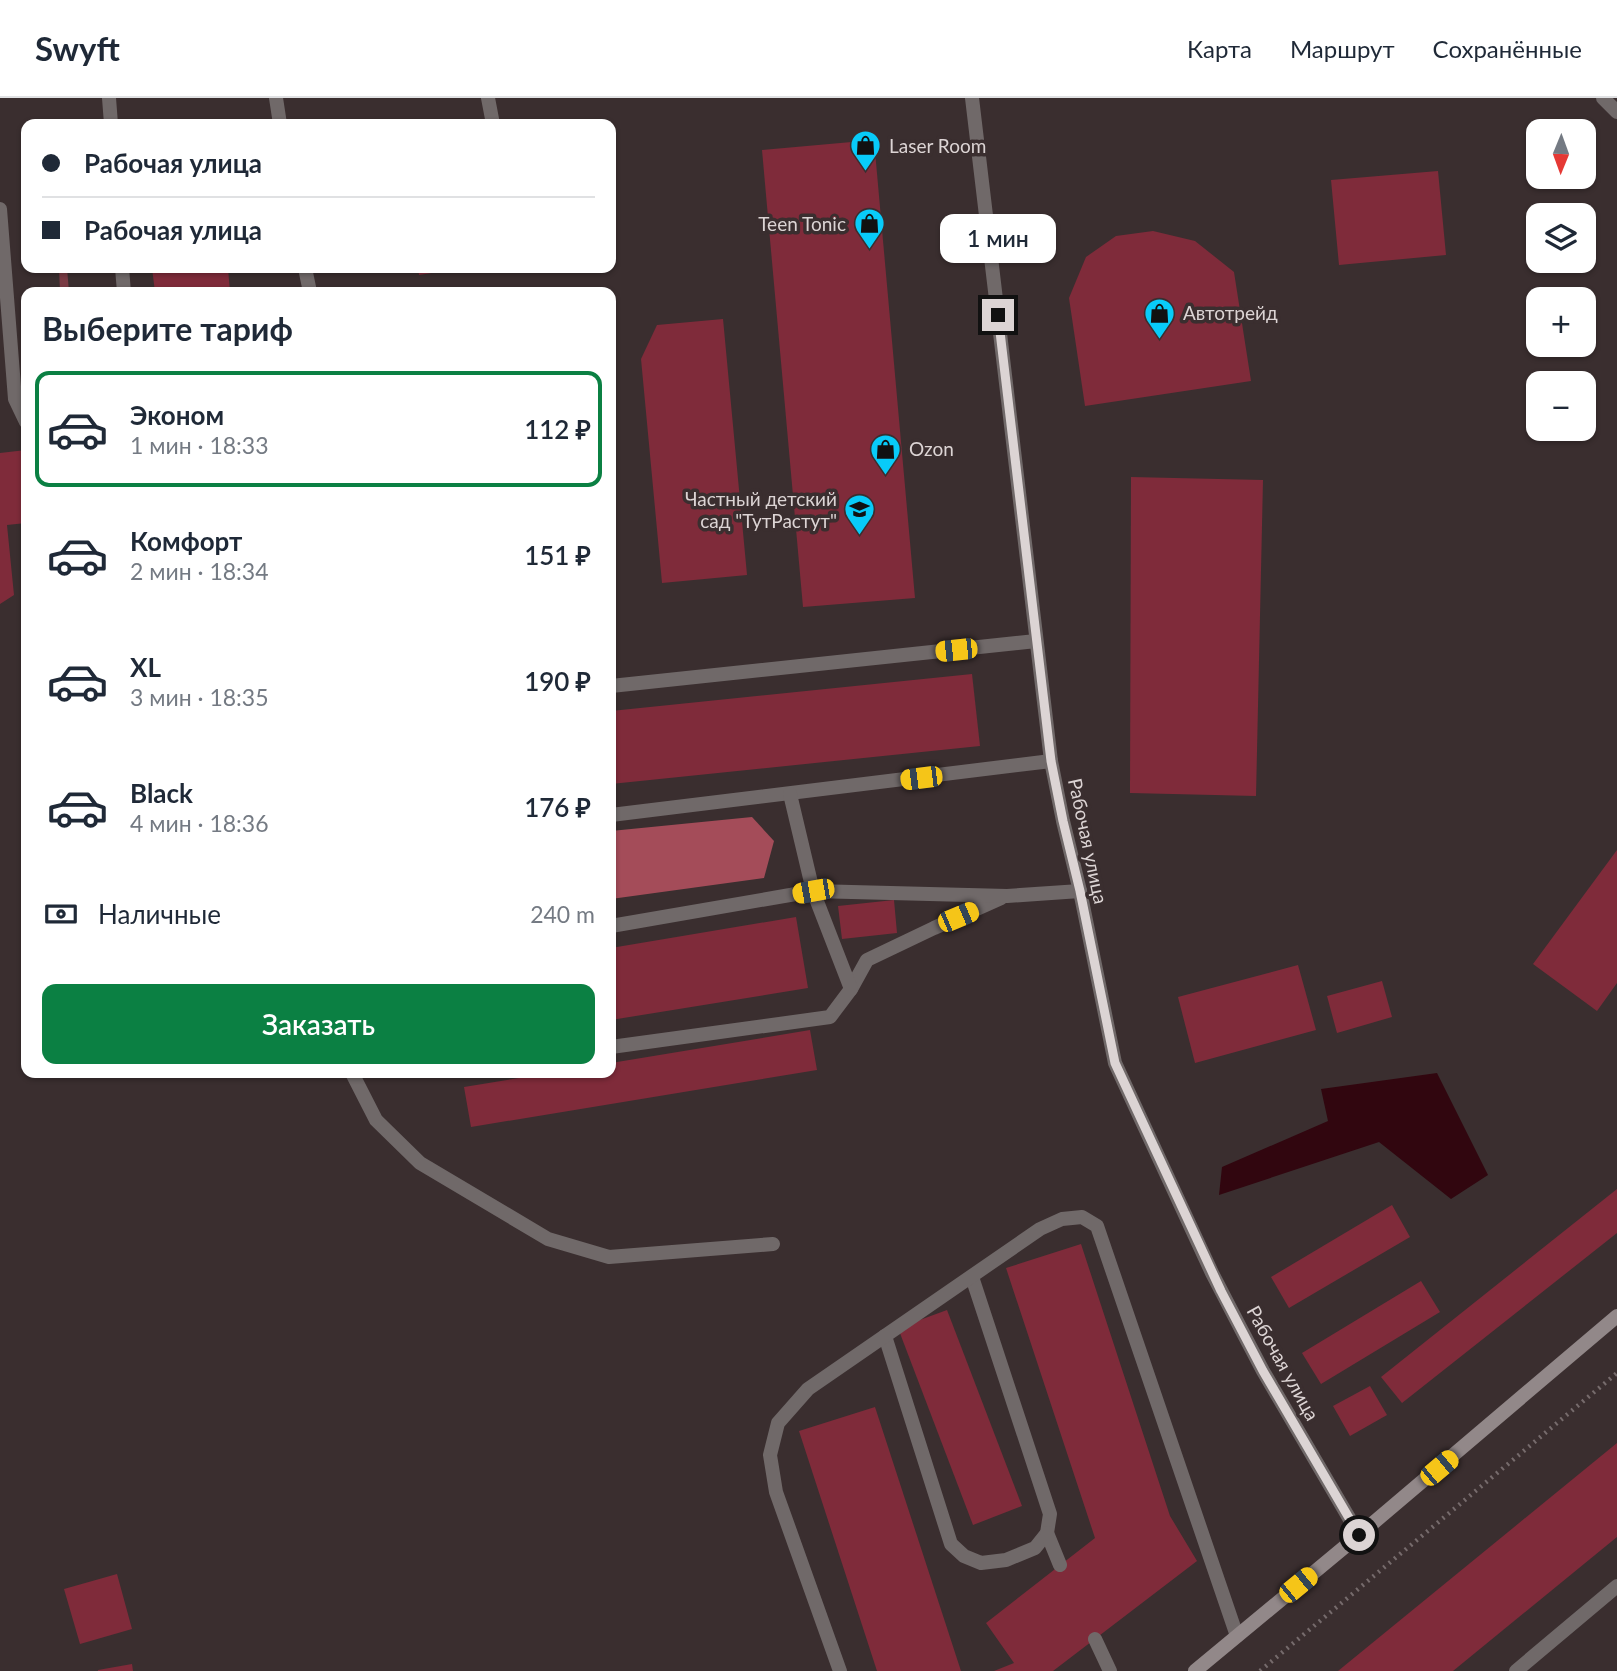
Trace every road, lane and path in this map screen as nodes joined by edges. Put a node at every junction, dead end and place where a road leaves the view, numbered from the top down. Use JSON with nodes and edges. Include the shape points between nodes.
{"nodes":[{"id":1,"x":109,"y":98,"type":"edge"},
{"id":2,"x":276,"y":98,"type":"edge"},
{"id":3,"x":488,"y":98,"type":"edge"},
{"id":4,"x":972,"y":98,"type":"edge"},
{"id":5,"x":1603,"y":98,"type":"edge"},
{"id":6,"x":1617,"y":112,"type":"edge"},
{"id":7,"x":111,"y":119,"type":"edge"},
{"id":8,"x":279,"y":119,"type":"edge"},
{"id":9,"x":493,"y":119,"type":"edge"},
{"id":10,"x":0,"y":209,"type":"edge"},
{"id":11,"x":21,"y":412,"type":"edge"},
{"id":12,"x":1036,"y":641,"type":"junction"},
{"id":13,"x":616,"y":685,"type":"edge"},
{"id":14,"x":1051,"y":761,"type":"junction"},
{"id":15,"x":790,"y":794,"type":"junction"},
{"id":16,"x":616,"y":814,"type":"edge"},
{"id":17,"x":813,"y":891,"type":"junction"},
{"id":18,"x":1080,"y":891,"type":"junction"},
{"id":19,"x":1007,"y":896,"type":"junction"},
{"id":20,"x":616,"y":925,"type":"edge"},
{"id":21,"x":851,"y":989,"type":"junction"},
{"id":22,"x":616,"y":1046,"type":"edge"},
{"id":23,"x":355,"y":1078,"type":"edge"},
{"id":24,"x":773,"y":1244,"type":"dead end"},
{"id":25,"x":972,"y":1277,"type":"junction"},
{"id":26,"x":1617,"y":1316,"type":"edge"},
{"id":27,"x":886,"y":1336,"type":"junction"},
{"id":28,"x":1617,"y":1373,"type":"edge"},
{"id":29,"x":1047,"y":1532,"type":"junction"},
{"id":30,"x":1359,"y":1535,"type":"junction"},
{"id":31,"x":1060,"y":1565,"type":"dead end"},
{"id":32,"x":1617,"y":1586,"type":"edge"},
{"id":33,"x":1237,"y":1636,"type":"junction"},
{"id":34,"x":1095,"y":1639,"type":"dead end"},
{"id":35,"x":840,"y":1671,"type":"edge"},
{"id":36,"x":1110,"y":1671,"type":"edge"},
{"id":37,"x":1195,"y":1671,"type":"edge"},
{"id":38,"x":1260,"y":1671,"type":"edge"},
{"id":39,"x":1516,"y":1671,"type":"edge"}],
"edges":[{"from":1,"to":7,"type":"street"},
{"from":2,"to":8,"type":"street"},
{"from":3,"to":9,"type":"street"},
{"from":4,"to":12,"type":"street","name":"Рабочая улица"},
{"from":5,"to":6,"type":"street"},
{"from":10,"to":11,"type":"street","via":[[15,399]]},
{"from":12,"to":13,"type":"street"},
{"from":12,"to":14,"type":"street","name":"Рабочая улица"},
{"from":14,"to":15,"type":"street"},
{"from":14,"to":18,"type":"street","name":"Рабочая улица"},
{"from":15,"to":16,"type":"street"},
{"from":15,"to":17,"type":"street"},
{"from":17,"to":19,"type":"street"},
{"from":17,"to":20,"type":"street"},
{"from":17,"to":21,"type":"street"},
{"from":18,"to":19,"type":"street"},
{"from":18,"to":30,"type":"street","name":"Рабочая улица","via":[[1115,1063],[1212,1273]]},
{"from":19,"to":21,"type":"street","via":[[867,960]]},
{"from":21,"to":22,"type":"street","via":[[830,1017]]},
{"from":23,"to":24,"type":"street","via":[[376,1120],[420,1163],[548,1238],[609,1257]]},
{"from":25,"to":27,"type":"street"},
{"from":25,"to":29,"type":"street","via":[[1050,1514]]},
{"from":25,"to":33,"type":"street","via":[[1040,1229],[1062,1219],[1082,1217],[1097,1226]]},
{"from":26,"to":30,"type":"street"},
{"from":27,"to":29,"type":"street","via":[[951,1544],[964,1556],[981,1563],[994,1562],[1035,1548]]},
{"from":27,"to":35,"type":"street","via":[[808,1389],[778,1423],[769,1455],[776,1492]]},
{"from":28,"to":38,"type":"path"},
{"from":29,"to":31,"type":"street"},
{"from":30,"to":33,"type":"street"},
{"from":32,"to":39,"type":"street"},
{"from":33,"to":37,"type":"street"},
{"from":34,"to":36,"type":"street"}]}
